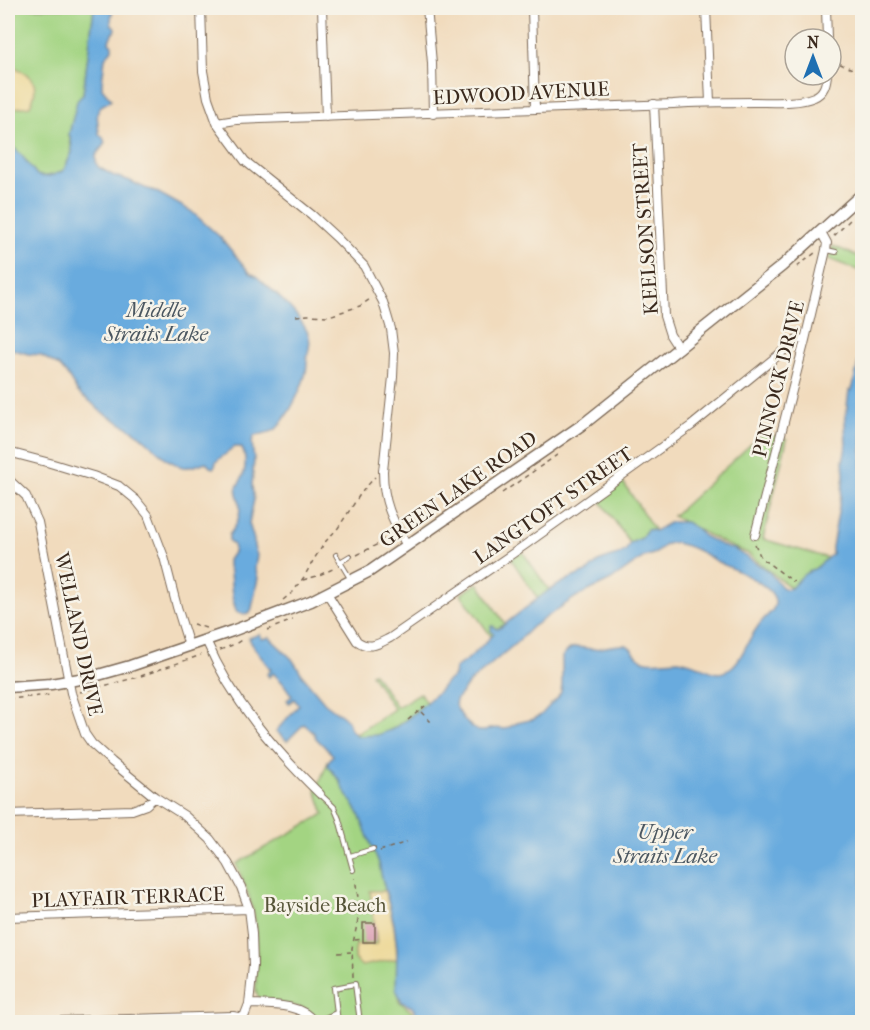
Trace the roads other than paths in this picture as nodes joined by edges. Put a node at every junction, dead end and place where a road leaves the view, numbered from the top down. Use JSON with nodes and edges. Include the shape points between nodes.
{"nodes":[{"id":1,"x":201,"y":8,"type":"edge"},
{"id":2,"x":322,"y":8,"type":"edge"},
{"id":3,"x":427,"y":8,"type":"edge"},
{"id":4,"x":532,"y":8,"type":"edge"},
{"id":5,"x":706,"y":8,"type":"edge"},
{"id":6,"x":826,"y":8,"type":"edge"},
{"id":7,"x":826,"y":27,"type":"edge"},
{"id":8,"x":825,"y":87,"type":"edge"},
{"id":9,"x":710,"y":102,"type":"junction"},
{"id":10,"x":654,"y":104,"type":"junction"},
{"id":11,"x":535,"y":109,"type":"junction"},
{"id":12,"x":433,"y":114,"type":"junction"},
{"id":13,"x":326,"y":117,"type":"junction"},
{"id":14,"x":217,"y":123,"type":"junction"},
{"id":15,"x":862,"y":194,"type":"edge"},
{"id":16,"x":821,"y":232,"type":"junction"},
{"id":17,"x":826,"y":250,"type":"junction"},
{"id":18,"x":836,"y":252,"type":"dead end"},
{"id":19,"x":805,"y":340,"type":"junction"},
{"id":20,"x":679,"y":349,"type":"junction"},
{"id":21,"x":8,"y":452,"type":"edge"},
{"id":22,"x":8,"y":478,"type":"edge"},
{"id":23,"x":755,"y":535,"type":"road end"},
{"id":24,"x":407,"y":546,"type":"junction"},
{"id":25,"x":336,"y":555,"type":"dead end"},
{"id":26,"x":350,"y":556,"type":"dead end"},
{"id":27,"x":340,"y":562,"type":"junction"},
{"id":28,"x":351,"y":581,"type":"junction"},
{"id":29,"x":327,"y":593,"type":"junction"},
{"id":30,"x":206,"y":640,"type":"junction"},
{"id":31,"x":189,"y":646,"type":"junction"},
{"id":32,"x":69,"y":681,"type":"junction"},
{"id":33,"x":8,"y":687,"type":"edge"},
{"id":34,"x":320,"y":794,"type":"joint"},
{"id":35,"x":155,"y":797,"type":"junction"},
{"id":36,"x":8,"y":814,"type":"edge"},
{"id":37,"x":373,"y":852,"type":"road end"},
{"id":38,"x":350,"y":856,"type":"junction"},
{"id":39,"x":353,"y":870,"type":"road end"},
{"id":40,"x":249,"y":909,"type":"junction"},
{"id":41,"x":8,"y":917,"type":"edge"},
{"id":42,"x":249,"y":1004,"type":"junction"},
{"id":43,"x":337,"y":1013,"type":"junction"},
{"id":44,"x":242,"y":1020,"type":"edge"},
{"id":45,"x":26,"y":1023,"type":"edge"},
{"id":46,"x":315,"y":1023,"type":"edge"},
{"id":47,"x":338,"y":1023,"type":"edge"},
{"id":48,"x":356,"y":1023,"type":"edge"}],
"edges":[{"from":1,"to":14,"type":"street","via":[[202,71]]},
{"from":2,"to":13,"type":"street"},
{"from":3,"to":12,"type":"street"},
{"from":4,"to":11,"type":"street"},
{"from":5,"to":9,"type":"street"},
{"from":6,"to":7,"type":"street"},
{"from":8,"to":9,"type":"street","name":"EDWOOD AVENUE","via":[[813,98],[785,102]]},
{"from":9,"to":10,"type":"street","name":"EDWOOD AVENUE"},
{"from":10,"to":11,"type":"street","name":"EDWOOD AVENUE"},
{"from":10,"to":20,"type":"street","name":"KEELSON STREET","via":[[664,316]]},
{"from":11,"to":12,"type":"street","name":"EDWOOD AVENUE"},
{"from":12,"to":13,"type":"street","name":"EDWOOD AVENUE"},
{"from":13,"to":14,"type":"street","name":"EDWOOD AVENUE"},
{"from":14,"to":24,"type":"street","via":[[245,160],[312,215],[364,266],[383,302],[394,353],[382,471],[385,500]]},
{"from":15,"to":16,"type":"street","name":"GREEN LAKE ROAD"},
{"from":16,"to":17,"type":"street","name":"PINNOCK DRIVE"},
{"from":16,"to":20,"type":"street","name":"GREEN LAKE ROAD"},
{"from":17,"to":18,"type":"lane"},
{"from":17,"to":19,"type":"street","name":"PINNOCK DRIVE"},
{"from":19,"to":23,"type":"street","name":"PINNOCK DRIVE"},
{"from":19,"to":29,"type":"street","name":"LANGTOFT STREET","via":[[798,339],[691,426],[375,646],[357,641]]},
{"from":20,"to":24,"type":"street","name":"GREEN LAKE ROAD","via":[[586,422]]},
{"from":21,"to":31,"type":"street","via":[[93,476],[119,486],[136,500],[148,515],[164,557]]},
{"from":22,"to":32,"type":"street","name":"WELLAND DRIVE","via":[[26,496],[38,522]]},
{"from":24,"to":28,"type":"street","name":"GREEN LAKE ROAD"},
{"from":25,"to":27,"type":"lane"},
{"from":26,"to":27,"type":"lane"},
{"from":27,"to":28,"type":"lane"},
{"from":28,"to":29,"type":"street","name":"GREEN LAKE ROAD"},
{"from":29,"to":30,"type":"street","name":"GREEN LAKE ROAD"},
{"from":30,"to":31,"type":"street","name":"GREEN LAKE ROAD"},
{"from":30,"to":34,"type":"street","via":[[236,697]]},
{"from":31,"to":32,"type":"street","name":"GREEN LAKE ROAD"},
{"from":32,"to":33,"type":"street","name":"GREEN LAKE ROAD"},
{"from":32,"to":35,"type":"street","name":"WELLAND DRIVE","via":[[72,702],[92,744]]},
{"from":34,"to":38,"type":"lane","via":[[334,807]]},
{"from":35,"to":36,"type":"street","via":[[146,806],[132,810]]},
{"from":35,"to":40,"type":"street","name":"WELLAND DRIVE","via":[[185,816],[210,839],[228,862]]},
{"from":37,"to":38,"type":"lane"},
{"from":38,"to":39,"type":"lane"},
{"from":40,"to":41,"type":"street","name":"PLAYFAIR TERRACE"},
{"from":40,"to":42,"type":"street","name":"WELLAND DRIVE","via":[[253,966]]},
{"from":42,"to":44,"type":"street","name":"WELLAND DRIVE"},
{"from":42,"to":46,"type":"street","via":[[289,1007]]},
{"from":43,"to":46,"type":"lane"},
{"from":43,"to":47,"type":"lane"},
{"from":43,"to":48,"type":"lane","via":[[334,988],[355,984],[360,1022]]},
{"from":44,"to":45,"type":"street","via":[[233,1016]]}]}
